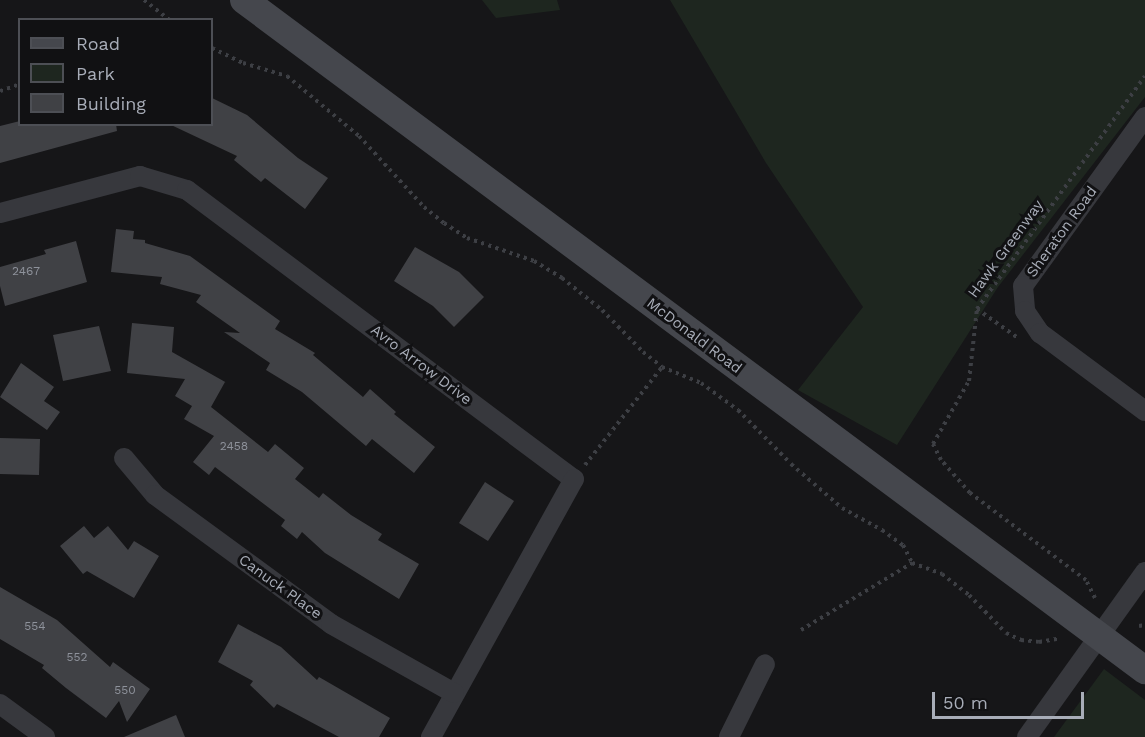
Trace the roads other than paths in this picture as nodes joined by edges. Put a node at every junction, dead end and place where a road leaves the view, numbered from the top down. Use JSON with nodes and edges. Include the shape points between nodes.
{"nodes":[{"id":1,"x":244,"y":0,"type":"edge"},
{"id":2,"x":1145,"y":117,"type":"edge"},
{"id":3,"x":0,"y":213,"type":"edge"},
{"id":4,"x":1145,"y":411,"type":"edge"},
{"id":5,"x":124,"y":458,"type":"dead end"},
{"id":6,"x":1145,"y":572,"type":"edge"},
{"id":7,"x":1100,"y":636,"type":"junction"},
{"id":8,"x":765,"y":664,"type":"dead end"},
{"id":9,"x":1145,"y":670,"type":"edge"},
{"id":10,"x":454,"y":693,"type":"junction"},
{"id":11,"x":0,"y":704,"type":"edge"},
{"id":12,"x":45,"y":737,"type":"edge"},
{"id":13,"x":431,"y":737,"type":"edge"},
{"id":14,"x":729,"y":737,"type":"edge"},
{"id":15,"x":1027,"y":737,"type":"edge"}],
"edges":[{"from":1,"to":7,"type":"street","name":"McDonald Road"},
{"from":2,"to":4,"type":"street","name":"Sheraton Road","via":[[1023,285],[1025,311],[1040,333]]},
{"from":3,"to":10,"type":"street","name":"Avro Arrow Drive","via":[[140,176],[187,190],[574,479]]},
{"from":5,"to":10,"type":"street","name":"Canuck Place","via":[[155,495],[331,624]]},
{"from":6,"to":7,"type":"street"},
{"from":7,"to":9,"type":"street","name":"McDonald Road"},
{"from":7,"to":15,"type":"street"},
{"from":8,"to":14,"type":"street"},
{"from":10,"to":13,"type":"street"},
{"from":11,"to":12,"type":"street"}]}
